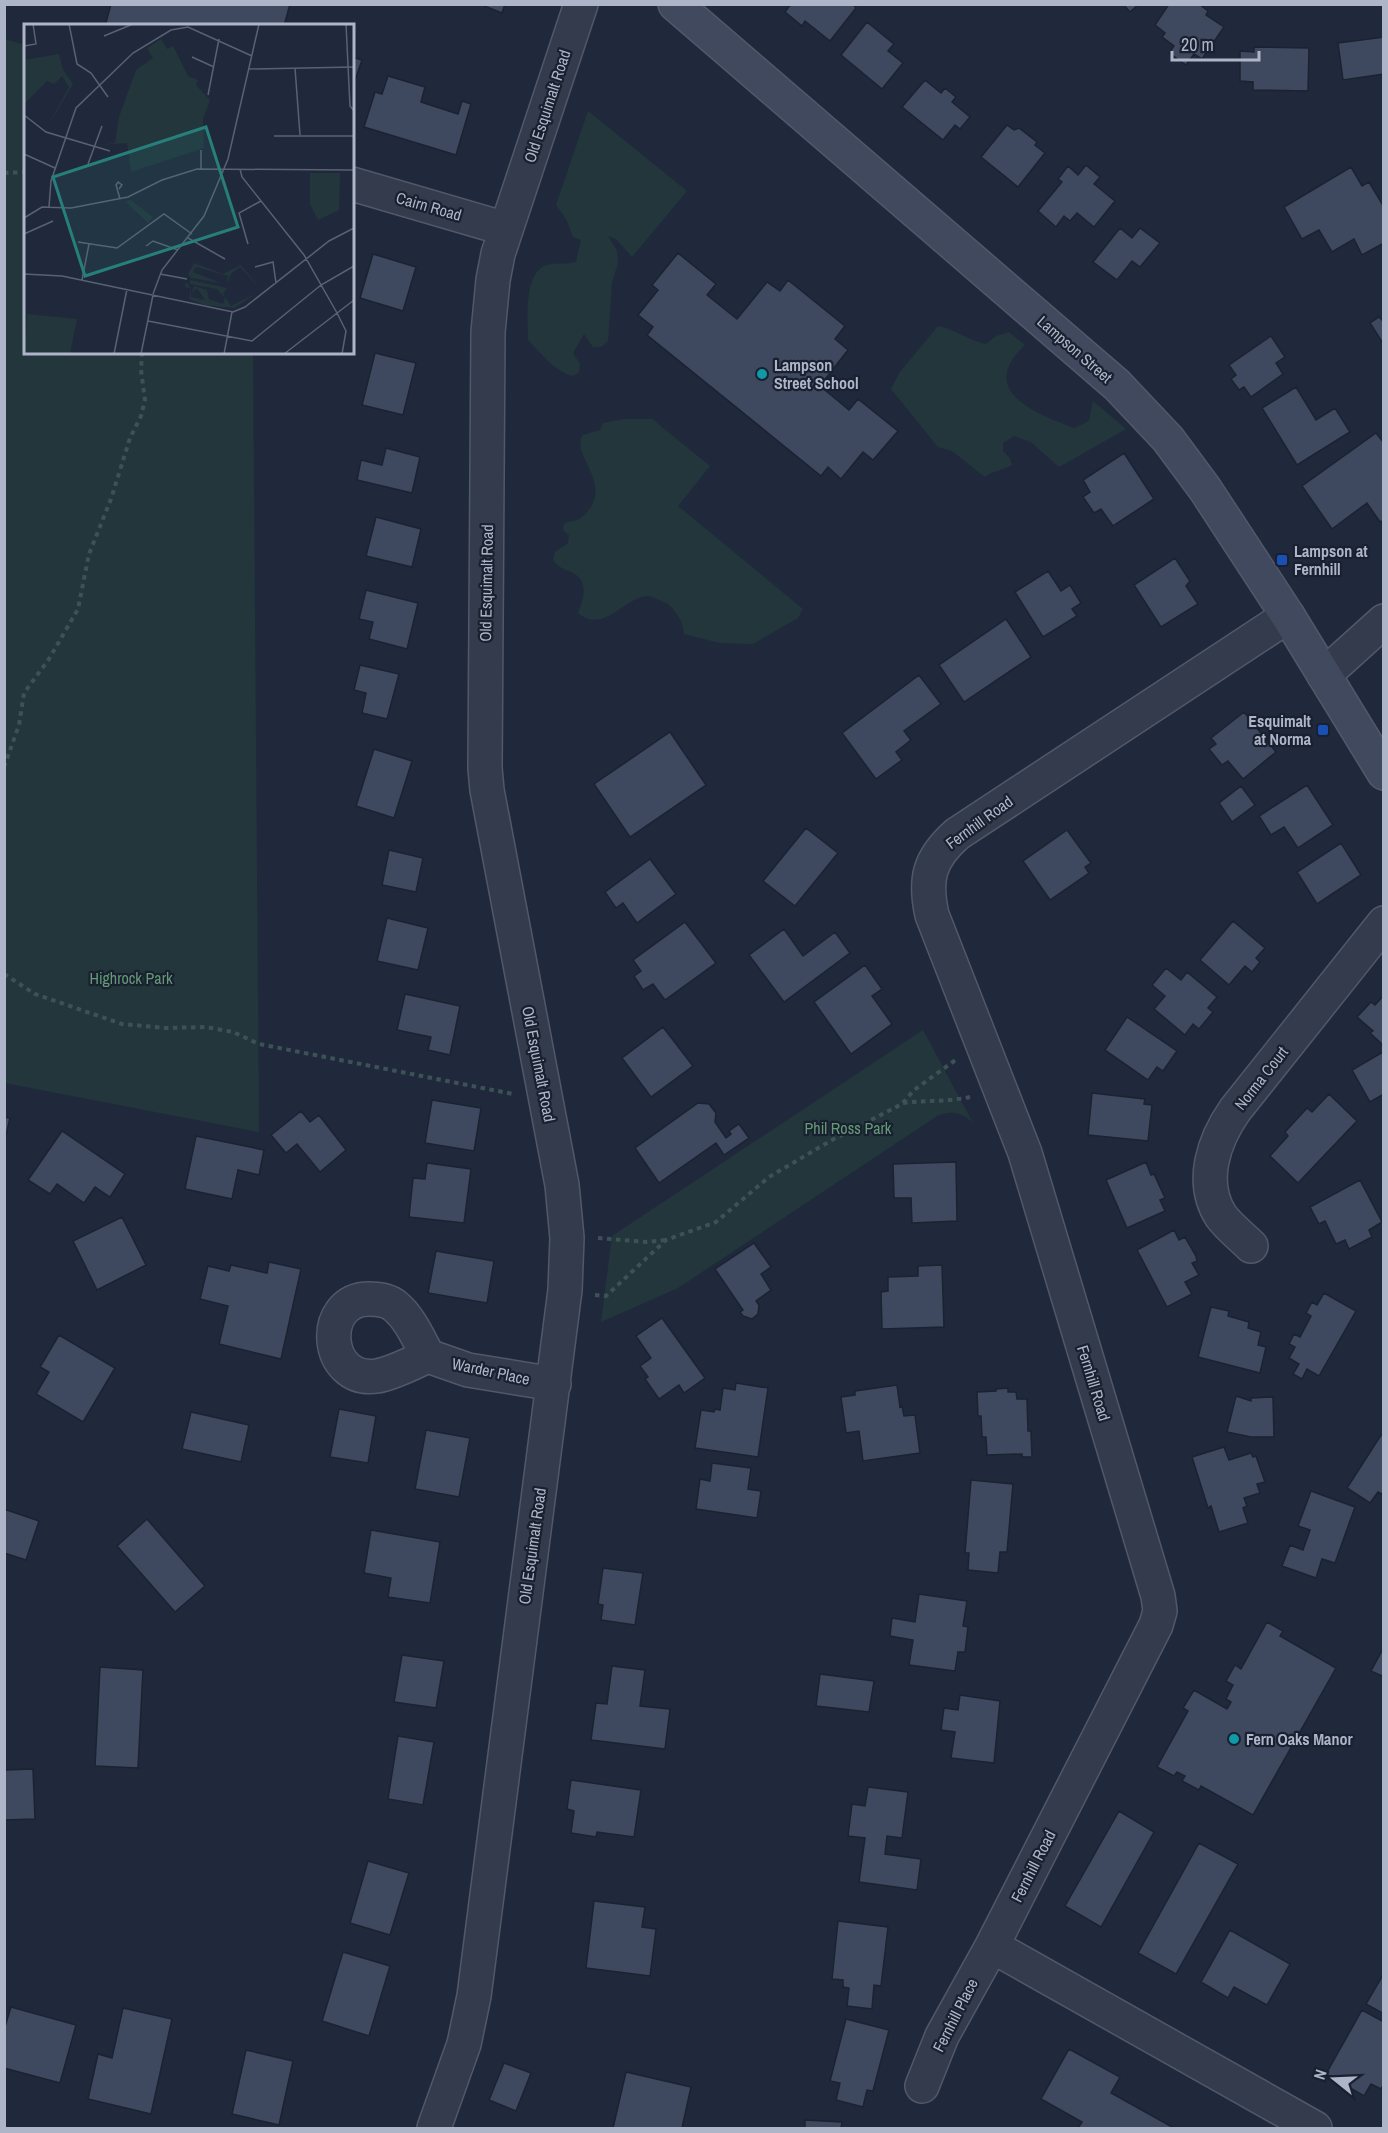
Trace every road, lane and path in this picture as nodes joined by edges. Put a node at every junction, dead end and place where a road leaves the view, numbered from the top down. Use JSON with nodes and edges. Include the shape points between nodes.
{"nodes":[{"id":1,"x":581,"y":4,"type":"edge"},
{"id":2,"x":675,"y":4,"type":"edge"},
{"id":3,"x":24,"y":172,"type":"edge"},
{"id":4,"x":4,"y":173,"type":"edge"},
{"id":5,"x":354,"y":185,"type":"edge"},
{"id":6,"x":506,"y":229,"type":"junction"},
{"id":7,"x":142,"y":354,"type":"edge"},
{"id":8,"x":1288,"y":616,"type":"junction"},
{"id":9,"x":1383,"y":621,"type":"edge"},
{"id":10,"x":1324,"y":675,"type":"junction"},
{"id":11,"x":4,"y":767,"type":"edge"},
{"id":12,"x":1383,"y":773,"type":"edge"},
{"id":13,"x":1383,"y":923,"type":"edge"},
{"id":14,"x":4,"y":974,"type":"edge"},
{"id":15,"x":984,"y":1047,"type":"junction"},
{"id":16,"x":1002,"y":1090,"type":"junction"},
{"id":17,"x":545,"y":1101,"type":"junction"},
{"id":18,"x":902,"y":1104,"type":"junction"},
{"id":19,"x":567,"y":1238,"type":"junction"},
{"id":20,"x":666,"y":1240,"type":"junction"},
{"id":21,"x":1251,"y":1246,"type":"dead end"},
{"id":22,"x":565,"y":1290,"type":"junction"},
{"id":23,"x":429,"y":1356,"type":"dead end"},
{"id":24,"x":554,"y":1384,"type":"junction"},
{"id":25,"x":992,"y":1946,"type":"junction"},
{"id":26,"x":922,"y":2086,"type":"dead end"},
{"id":27,"x":434,"y":2128,"type":"edge"},
{"id":28,"x":1315,"y":2128,"type":"edge"}],
"edges":[{"from":1,"to":6,"type":"street","name":"Old Esquimalt Road"},
{"from":2,"to":8,"type":"main road","name":"Lampson Street","via":[[1117,385],[1167,439],[1205,489]]},
{"from":3,"to":4,"type":"path"},
{"from":5,"to":6,"type":"street","name":"Cairn Road"},
{"from":6,"to":17,"type":"street","name":"Old Esquimalt Road","via":[[493,280],[488,332],[485,768]]},
{"from":7,"to":11,"type":"path","via":[[145,400],[141,416],[88,554],[78,609],[49,660],[24,693],[19,724]]},
{"from":8,"to":10,"type":"main road","name":"Lampson Street"},
{"from":8,"to":15,"type":"street","name":"Fernhill Road","via":[[944,846],[928,879],[928,897]]},
{"from":9,"to":10,"type":"street"},
{"from":10,"to":12,"type":"main road","name":"Lampson Street"},
{"from":13,"to":21,"type":"street","name":"Norma Court","via":[[1235,1110],[1219,1138],[1210,1171],[1214,1201],[1226,1222]]},
{"from":14,"to":17,"type":"path","via":[[35,994],[122,1024],[207,1027],[233,1032],[259,1044]]},
{"from":15,"to":16,"type":"street","name":"Fernhill Road"},
{"from":15,"to":18,"type":"path","via":[[964,1054],[914,1090]]},
{"from":16,"to":18,"type":"path","via":[[950,1101]]},
{"from":16,"to":25,"type":"street","name":"Fernhill Road","via":[[1025,1154],[1160,1611]]},
{"from":17,"to":19,"type":"street","name":"Old Esquimalt Road","via":[[562,1185]]},
{"from":18,"to":20,"type":"path","via":[[769,1177],[716,1221]]},
{"from":19,"to":20,"type":"path"},
{"from":19,"to":22,"type":"street","name":"Old Esquimalt Road"},
{"from":20,"to":22,"type":"path","via":[[606,1296]]},
{"from":22,"to":24,"type":"street","name":"Old Esquimalt Road"},
{"from":23,"to":24,"type":"street","name":"Warder Place","via":[[468,1370]]},
{"from":24,"to":27,"type":"street","name":"Old Esquimalt Road","via":[[474,1996],[464,2044]]},
{"from":25,"to":26,"type":"street","name":"Fernhill Place","via":[[942,2036]]},
{"from":25,"to":28,"type":"street"}]}
